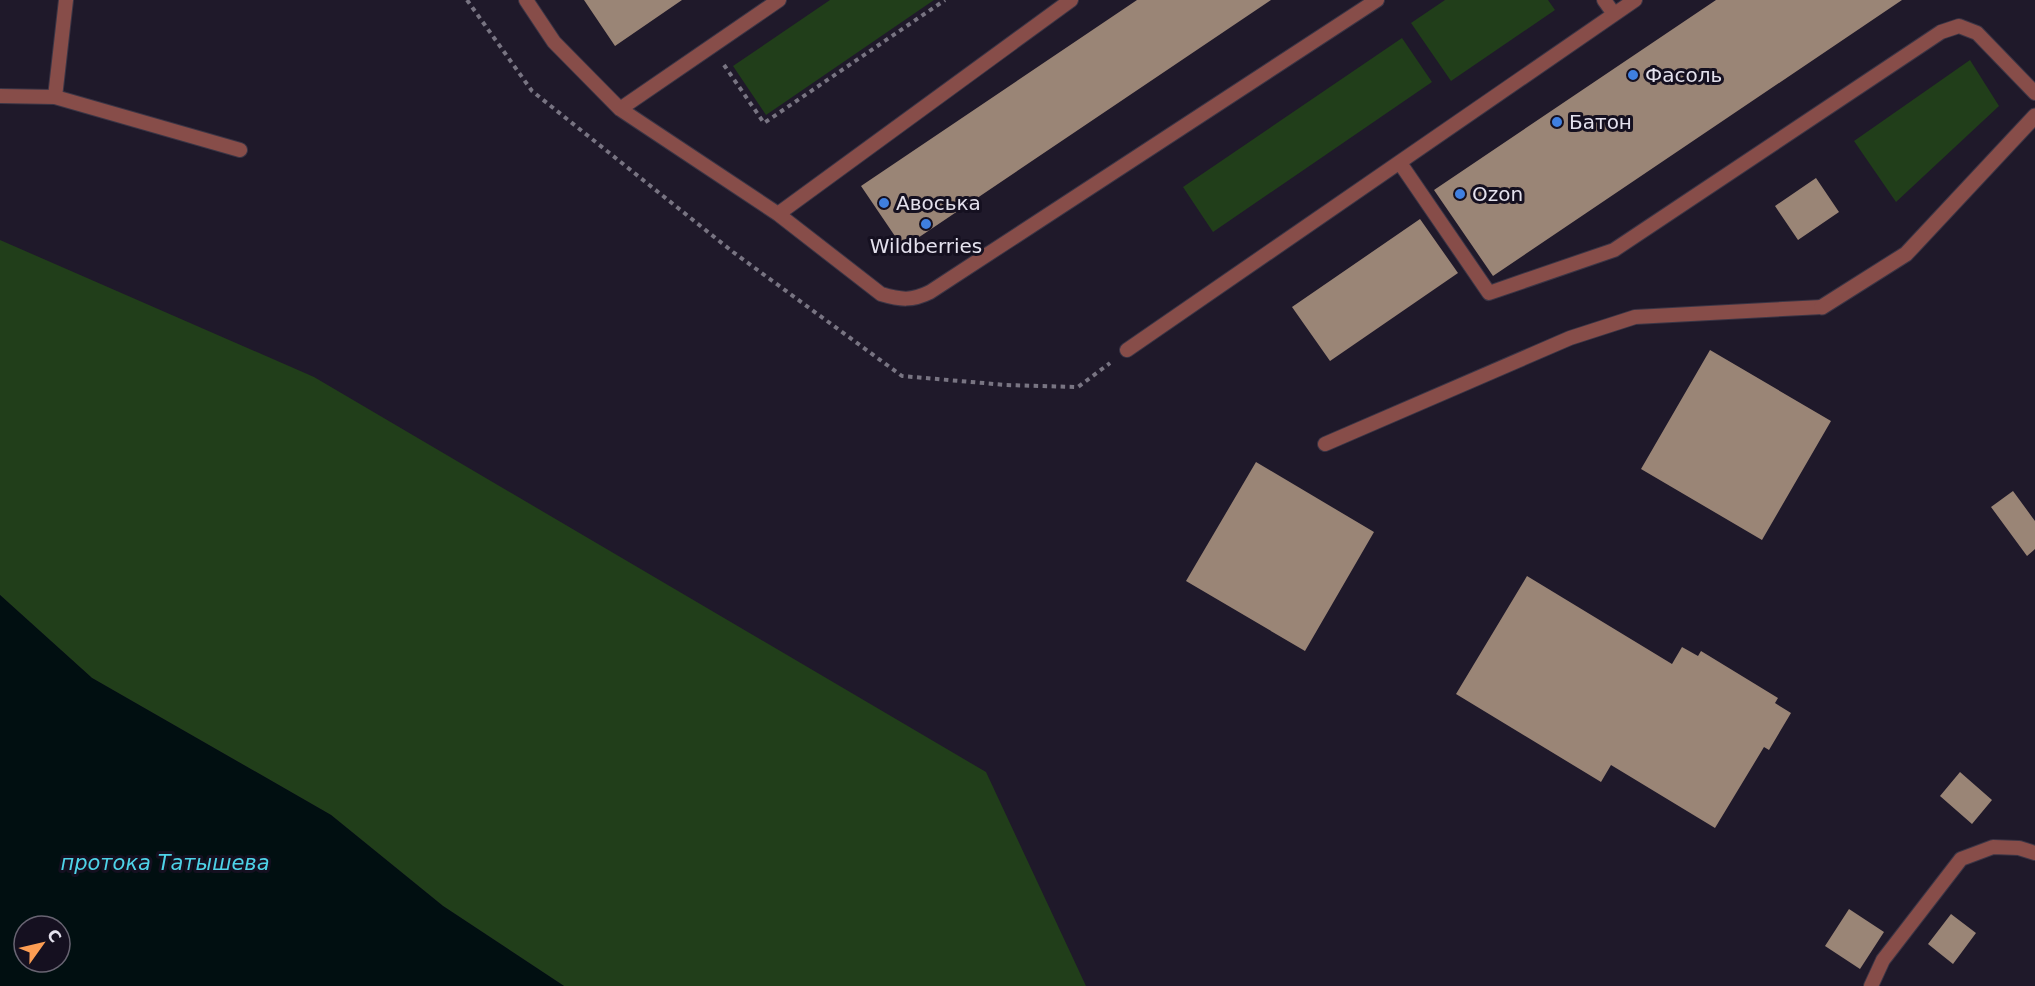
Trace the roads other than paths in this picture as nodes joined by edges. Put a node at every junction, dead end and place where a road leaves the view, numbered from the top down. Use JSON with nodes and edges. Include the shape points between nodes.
{"nodes":[{"id":1,"x":66,"y":0,"type":"edge"},
{"id":2,"x":526,"y":0,"type":"edge"},
{"id":3,"x":779,"y":0,"type":"edge"},
{"id":4,"x":1071,"y":0,"type":"edge"},
{"id":5,"x":1377,"y":0,"type":"edge"},
{"id":6,"x":1604,"y":0,"type":"edge"},
{"id":7,"x":1635,"y":0,"type":"edge"},
{"id":8,"x":1614,"y":14,"type":"junction"},
{"id":9,"x":2035,"y":93,"type":"edge"},
{"id":10,"x":0,"y":96,"type":"edge"},
{"id":11,"x":55,"y":97,"type":"junction"},
{"id":12,"x":620,"y":109,"type":"junction"},
{"id":13,"x":2035,"y":116,"type":"edge"},
{"id":14,"x":240,"y":150,"type":"dead end"},
{"id":15,"x":1400,"y":163,"type":"junction"},
{"id":16,"x":778,"y":214,"type":"junction"},
{"id":17,"x":1822,"y":307,"type":"joint"},
{"id":18,"x":1127,"y":350,"type":"road end"},
{"id":19,"x":1325,"y":444,"type":"dead end"},
{"id":20,"x":2035,"y":853,"type":"edge"},
{"id":21,"x":1871,"y":986,"type":"edge"}],
"edges":[{"from":1,"to":11,"type":"lane"},
{"from":2,"to":12,"type":"lane","via":[[554,42]]},
{"from":3,"to":12,"type":"lane"},
{"from":4,"to":16,"type":"lane"},
{"from":5,"to":16,"type":"lane","via":[[915,299],[900,300],[881,294]]},
{"from":6,"to":8,"type":"lane"},
{"from":7,"to":8,"type":"lane"},
{"from":8,"to":15,"type":"lane"},
{"from":9,"to":15,"type":"lane","via":[[1977,33],[1959,26],[1941,32],[1614,250],[1489,293]]},
{"from":10,"to":11,"type":"lane"},
{"from":11,"to":14,"type":"lane"},
{"from":12,"to":16,"type":"lane"},
{"from":13,"to":17,"type":"street","via":[[1906,254]]},
{"from":15,"to":18,"type":"lane"},
{"from":17,"to":19,"type":"lane","via":[[1635,317],[1570,338]]},
{"from":20,"to":21,"type":"lane","via":[[1993,847],[1961,859],[1883,960]]}]}
